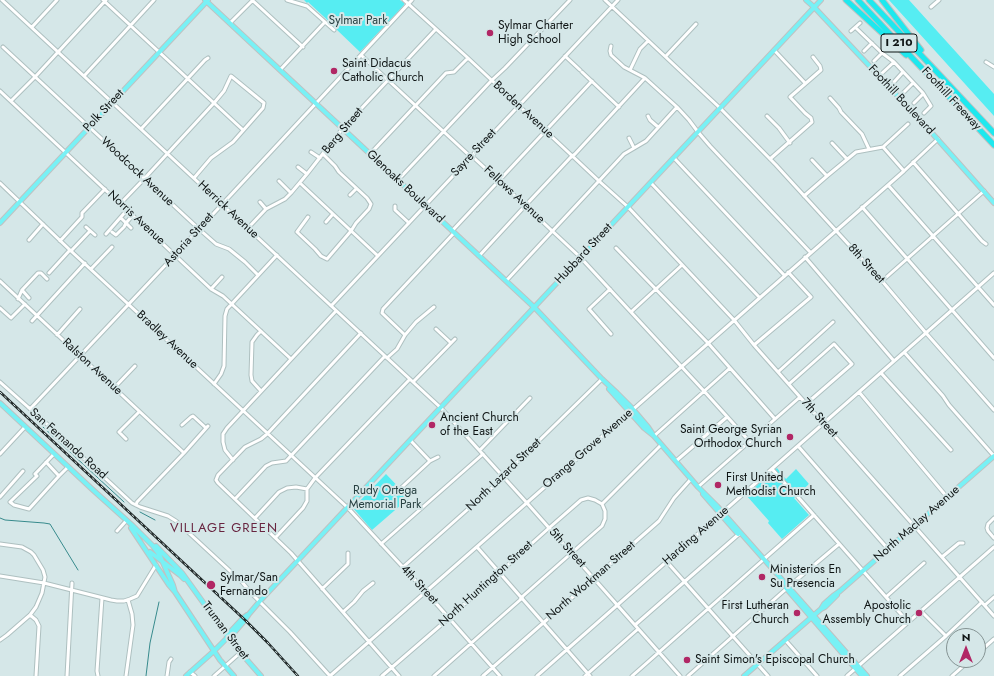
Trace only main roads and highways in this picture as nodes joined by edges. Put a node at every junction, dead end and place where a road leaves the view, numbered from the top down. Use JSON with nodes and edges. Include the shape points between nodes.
{"nodes":[{"id":1,"x":806,"y":0,"type":"edge"},
{"id":2,"x":821,"y":0,"type":"edge"},
{"id":3,"x":846,"y":0,"type":"edge"},
{"id":4,"x":858,"y":0,"type":"edge"},
{"id":5,"x":869,"y":0,"type":"edge"},
{"id":6,"x":882,"y":0,"type":"edge"},
{"id":7,"x":206,"y":1,"type":"edge"},
{"id":8,"x":814,"y":8,"type":"junction"},
{"id":9,"x":935,"y":70,"type":"junction"},
{"id":10,"x":940,"y":87,"type":"junction"},
{"id":11,"x":994,"y":133,"type":"edge"},
{"id":12,"x":994,"y":145,"type":"edge"},
{"id":13,"x":994,"y":203,"type":"edge"},
{"id":14,"x":0,"y":223,"type":"edge"},
{"id":15,"x":534,"y":308,"type":"junction"},
{"id":16,"x":0,"y":403,"type":"edge"},
{"id":17,"x":994,"y":456,"type":"edge"},
{"id":18,"x":126,"y":521,"type":"junction"},
{"id":19,"x":133,"y":526,"type":"junction"},
{"id":20,"x":144,"y":546,"type":"junction"},
{"id":21,"x":164,"y":563,"type":"junction"},
{"id":22,"x":184,"y":579,"type":"junction"},
{"id":23,"x":190,"y":584,"type":"junction"},
{"id":24,"x":173,"y":585,"type":"junction"},
{"id":25,"x":175,"y":592,"type":"junction"},
{"id":26,"x":812,"y":616,"type":"junction"},
{"id":27,"x":228,"y":637,"type":"junction"},
{"id":28,"x":214,"y":651,"type":"junction"},
{"id":29,"x":857,"y":667,"type":"junction"},
{"id":30,"x":186,"y":676,"type":"edge"},
{"id":31,"x":234,"y":676,"type":"edge"},
{"id":32,"x":261,"y":676,"type":"edge"},
{"id":33,"x":744,"y":676,"type":"edge"},
{"id":34,"x":862,"y":676,"type":"edge"},
{"id":35,"x":867,"y":676,"type":"edge"}],
"edges":[{"from":1,"to":8,"type":"main road","name":"Foothill Boulevard"},
{"from":2,"to":8,"type":"main road","name":"Hubbard Street"},
{"from":3,"to":10,"type":"highway"},
{"from":4,"to":10,"type":"highway","name":"Foothill Freeway","number":"I 210"},
{"from":5,"to":9,"type":"highway","name":"Foothill Freeway","number":"I 210"},
{"from":6,"to":9,"type":"highway"},
{"from":7,"to":14,"type":"main road","name":"Polk Street"},
{"from":7,"to":15,"type":"main road","name":"Glenoaks Boulevard"},
{"from":8,"to":13,"type":"main road","name":"Foothill Boulevard","via":[[938,139]]},
{"from":8,"to":15,"type":"main road","name":"Hubbard Street"},
{"from":9,"to":11,"type":"highway","name":"Foothill Freeway","number":"I 210"},
{"from":10,"to":12,"type":"highway","name":"Foothill Freeway","number":"I 210"},
{"from":15,"to":26,"type":"main road","name":"Glenoaks Boulevard","via":[[617,393]]},
{"from":15,"to":27,"type":"main road","name":"Hubbard Street"},
{"from":16,"to":18,"type":"main road","name":"San Fernando Road"},
{"from":17,"to":26,"type":"main road","name":"North Maclay Avenue"},
{"from":18,"to":19,"type":"main road","name":"San Fernando Road"},
{"from":18,"to":20,"type":"main road","name":"San Fernando Road"},
{"from":19,"to":21,"type":"main road","name":"San Fernando Road","via":[[155,548]]},
{"from":19,"to":23,"type":"main road","name":"Truman Street","via":[[164,553]]},
{"from":20,"to":21,"type":"main road","name":"Truman Street"},
{"from":20,"to":25,"type":"main road","name":"San Fernando Road"},
{"from":21,"to":22,"type":"main road","name":"Truman Street"},
{"from":21,"to":24,"type":"main road","name":"San Fernando Road"},
{"from":22,"to":23,"type":"main road","name":"Truman Street"},
{"from":22,"to":24,"type":"main road","via":[[175,578]]},
{"from":23,"to":27,"type":"main road","name":"Truman Street"},
{"from":24,"to":25,"type":"main road","name":"San Fernando Road"},
{"from":25,"to":28,"type":"main road","name":"San Fernando Road"},
{"from":26,"to":29,"type":"main road","name":"Glenoaks Boulevard"},
{"from":26,"to":33,"type":"main road","name":"North Maclay Avenue"},
{"from":27,"to":28,"type":"main road"},
{"from":27,"to":32,"type":"main road","name":"Truman Street"},
{"from":28,"to":30,"type":"main road"},
{"from":28,"to":31,"type":"main road","name":"San Fernando Road"},
{"from":29,"to":34,"type":"main road","name":"Glenoaks Boulevard"},
{"from":29,"to":35,"type":"main road","name":"Glenoaks Boulevard"}]}
